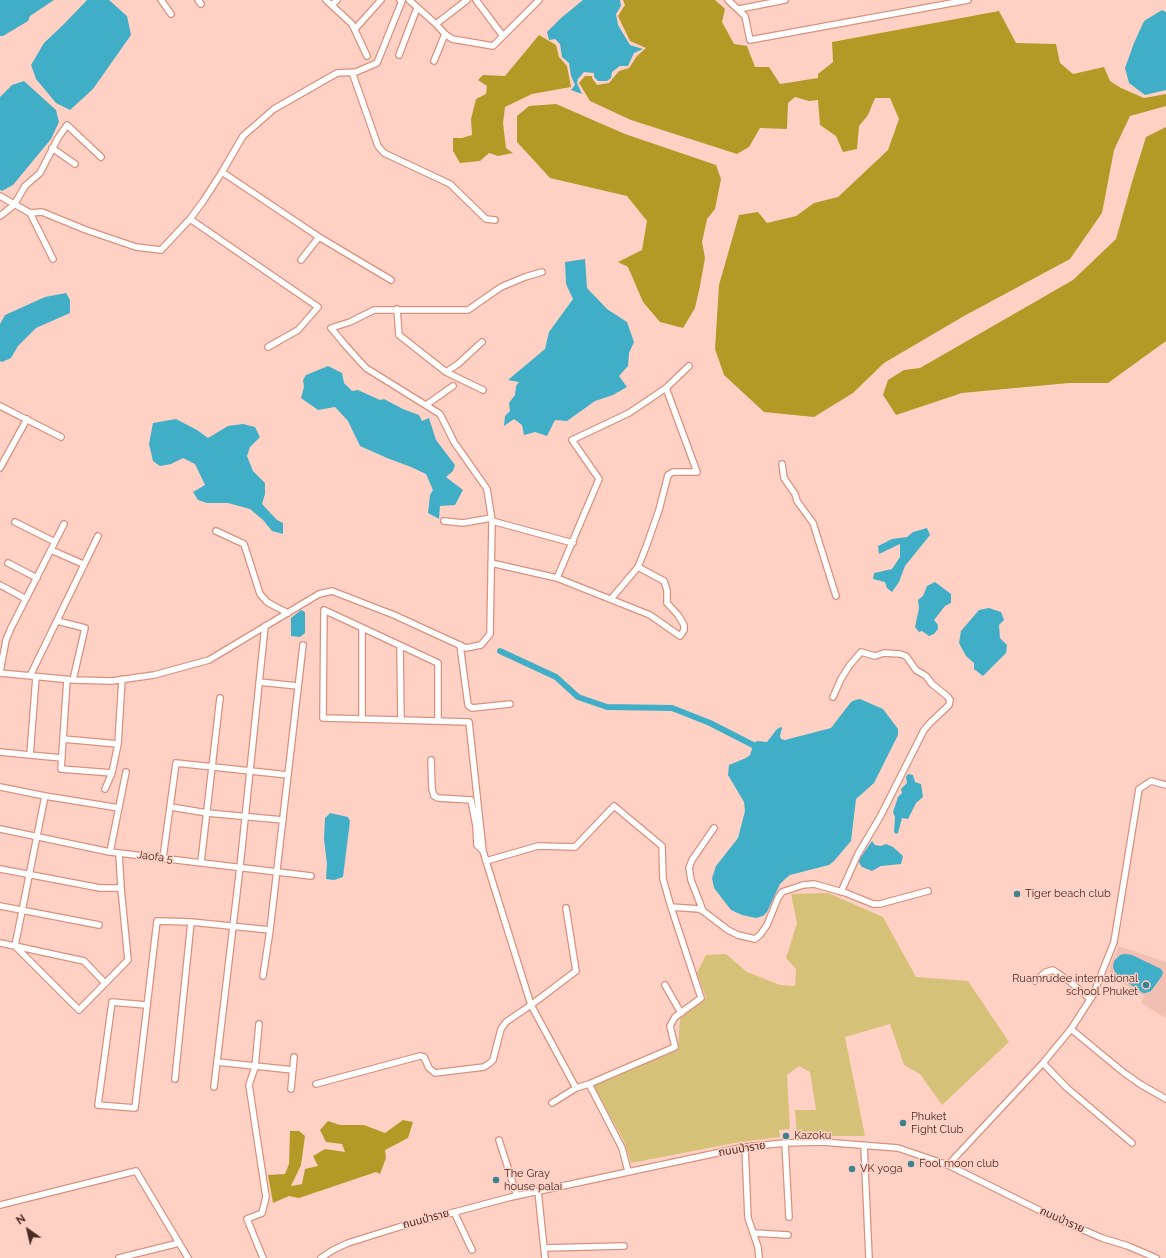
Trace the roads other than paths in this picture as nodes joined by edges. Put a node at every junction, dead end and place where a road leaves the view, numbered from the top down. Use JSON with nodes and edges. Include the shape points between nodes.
{"nodes":[{"id":1,"x":161,"y":0,"type":"edge"},
{"id":2,"x":326,"y":0,"type":"edge"},
{"id":3,"x":337,"y":0,"type":"edge"},
{"id":4,"x":381,"y":0,"type":"edge"},
{"id":5,"x":400,"y":0,"type":"edge"},
{"id":6,"x":409,"y":0,"type":"edge"},
{"id":7,"x":467,"y":0,"type":"edge"},
{"id":8,"x":539,"y":0,"type":"edge"},
{"id":9,"x":728,"y":0,"type":"edge"},
{"id":10,"x":785,"y":0,"type":"edge"},
{"id":11,"x":968,"y":0,"type":"edge"},
{"id":12,"x":478,"y":1,"type":"edge"},
{"id":13,"x":332,"y":6,"type":"junction"},
{"id":14,"x":417,"y":8,"type":"junction"},
{"id":15,"x":739,"y":9,"type":"junction"},
{"id":16,"x":171,"y":14,"type":"dead end"},
{"id":17,"x":436,"y":24,"type":"junction"},
{"id":18,"x":354,"y":29,"type":"junction"},
{"id":19,"x":445,"y":34,"type":"junction"},
{"id":20,"x":503,"y":36,"type":"junction"},
{"id":21,"x":399,"y":55,"type":"dead end"},
{"id":22,"x":367,"y":56,"type":"dead end"},
{"id":23,"x":434,"y":61,"type":"dead end"},
{"id":24,"x":352,"y":72,"type":"junction"},
{"id":25,"x":52,"y":148,"type":"junction"},
{"id":26,"x":101,"y":157,"type":"dead end"},
{"id":27,"x":75,"y":164,"type":"dead end"},
{"id":28,"x":222,"y":172,"type":"junction"},
{"id":29,"x":0,"y":196,"type":"edge"},
{"id":30,"x":14,"y":205,"type":"junction"},
{"id":31,"x":30,"y":213,"type":"junction"},
{"id":32,"x":0,"y":216,"type":"edge"},
{"id":33,"x":190,"y":219,"type":"junction"},
{"id":34,"x":495,"y":220,"type":"dead end"},
{"id":35,"x":319,"y":237,"type":"junction"},
{"id":36,"x":53,"y":259,"type":"dead end"},
{"id":37,"x":301,"y":260,"type":"dead end"},
{"id":38,"x":542,"y":272,"type":"dead end"},
{"id":39,"x":390,"y":280,"type":"dead end"},
{"id":40,"x":397,"y":309,"type":"junction"},
{"id":41,"x":482,"y":342,"type":"dead end"},
{"id":42,"x":268,"y":347,"type":"dead end"},
{"id":43,"x":689,"y":366,"type":"dead end"},
{"id":44,"x":446,"y":372,"type":"junction"},
{"id":45,"x":453,"y":386,"type":"dead end"},
{"id":46,"x":666,"y":388,"type":"junction"},
{"id":47,"x":483,"y":390,"type":"dead end"},
{"id":48,"x":426,"y":405,"type":"junction"},
{"id":49,"x":0,"y":406,"type":"edge"},
{"id":50,"x":26,"y":419,"type":"junction"},
{"id":51,"x":61,"y":437,"type":"dead end"},
{"id":52,"x":2,"y":457,"type":"edge"},
{"id":53,"x":782,"y":464,"type":"dead end"},
{"id":54,"x":0,"y":468,"type":"edge"},
{"id":55,"x":492,"y":519,"type":"junction"},
{"id":56,"x":444,"y":521,"type":"dead end"},
{"id":57,"x":15,"y":522,"type":"dead end"},
{"id":58,"x":64,"y":524,"type":"dead end"},
{"id":59,"x":216,"y":531,"type":"dead end"},
{"id":60,"x":98,"y":536,"type":"dead end"},
{"id":61,"x":55,"y":542,"type":"junction"},
{"id":62,"x":573,"y":542,"type":"junction"},
{"id":63,"x":51,"y":550,"type":"junction"},
{"id":64,"x":8,"y":563,"type":"dead end"},
{"id":65,"x":490,"y":563,"type":"junction"},
{"id":66,"x":83,"y":564,"type":"junction"},
{"id":67,"x":638,"y":567,"type":"junction"},
{"id":68,"x":37,"y":578,"type":"junction"},
{"id":69,"x":557,"y":578,"type":"junction"},
{"id":70,"x":0,"y":585,"type":"edge"},
{"id":71,"x":836,"y":596,"type":"dead end"},
{"id":72,"x":26,"y":599,"type":"junction"},
{"id":73,"x":611,"y":599,"type":"junction"},
{"id":74,"x":288,"y":613,"type":"junction"},
{"id":75,"x":57,"y":622,"type":"junction"},
{"id":76,"x":265,"y":626,"type":"junction"},
{"id":77,"x":362,"y":628,"type":"junction"},
{"id":78,"x":303,"y":645,"type":"dead end"},
{"id":79,"x":460,"y":645,"type":"junction"},
{"id":80,"x":400,"y":646,"type":"junction"},
{"id":81,"x":0,"y":672,"type":"edge"},
{"id":82,"x":30,"y":676,"type":"junction"},
{"id":83,"x":36,"y":677,"type":"junction"},
{"id":84,"x":122,"y":679,"type":"junction"},
{"id":85,"x":70,"y":680,"type":"junction"},
{"id":86,"x":259,"y":682,"type":"junction"},
{"id":87,"x":298,"y":686,"type":"junction"},
{"id":88,"x":832,"y":697,"type":"dead end"},
{"id":89,"x":220,"y":698,"type":"dead end"},
{"id":90,"x":510,"y":704,"type":"dead end"},
{"id":91,"x":362,"y":719,"type":"junction"},
{"id":92,"x":401,"y":720,"type":"junction"},
{"id":93,"x":438,"y":721,"type":"junction"},
{"id":94,"x":63,"y":739,"type":"junction"},
{"id":95,"x":118,"y":744,"type":"junction"},
{"id":96,"x":0,"y":752,"type":"edge"},
{"id":97,"x":30,"y":755,"type":"junction"},
{"id":98,"x":62,"y":758,"type":"junction"},
{"id":99,"x":431,"y":760,"type":"dead end"},
{"id":100,"x":212,"y":767,"type":"junction"},
{"id":101,"x":126,"y":772,"type":"dead end"},
{"id":102,"x":250,"y":772,"type":"junction"},
{"id":103,"x":112,"y":773,"type":"junction"},
{"id":104,"x":288,"y":776,"type":"junction"},
{"id":105,"x":1166,"y":785,"type":"edge"},
{"id":106,"x":0,"y":787,"type":"edge"},
{"id":107,"x":105,"y":789,"type":"dead end"},
{"id":108,"x":45,"y":796,"type":"junction"},
{"id":109,"x":171,"y":807,"type":"junction"},
{"id":110,"x":119,"y":808,"type":"junction"},
{"id":111,"x":207,"y":813,"type":"junction"},
{"id":112,"x":245,"y":816,"type":"junction"},
{"id":113,"x":283,"y":820,"type":"junction"},
{"id":114,"x":714,"y":828,"type":"dead end"},
{"id":115,"x":0,"y":829,"type":"edge"},
{"id":116,"x":37,"y":837,"type":"junction"},
{"id":117,"x":483,"y":851,"type":"junction"},
{"id":118,"x":110,"y":852,"type":"junction"},
{"id":119,"x":119,"y":853,"type":"junction"},
{"id":120,"x":163,"y":858,"type":"junction"},
{"id":121,"x":486,"y":861,"type":"junction"},
{"id":122,"x":201,"y":862,"type":"junction"},
{"id":123,"x":240,"y":867,"type":"junction"},
{"id":124,"x":0,"y":869,"type":"edge"},
{"id":125,"x":277,"y":872,"type":"junction"},
{"id":126,"x":30,"y":875,"type":"junction"},
{"id":127,"x":311,"y":876,"type":"dead end"},
{"id":128,"x":121,"y":888,"type":"junction"},
{"id":129,"x":928,"y":891,"type":"dead end"},
{"id":130,"x":841,"y":892,"type":"junction"},
{"id":131,"x":0,"y":906,"type":"edge"},
{"id":132,"x":671,"y":907,"type":"junction"},
{"id":133,"x":566,"y":908,"type":"dead end"},
{"id":134,"x":23,"y":910,"type":"junction"},
{"id":135,"x":703,"y":911,"type":"junction"},
{"id":136,"x":191,"y":922,"type":"junction"},
{"id":137,"x":99,"y":925,"type":"dead end"},
{"id":138,"x":232,"y":926,"type":"junction"},
{"id":139,"x":270,"y":930,"type":"junction"},
{"id":140,"x":0,"y":943,"type":"edge"},
{"id":141,"x":15,"y":946,"type":"junction"},
{"id":142,"x":263,"y":976,"type":"dead end"},
{"id":143,"x":1035,"y":981,"type":"dead end"},
{"id":144,"x":105,"y":983,"type":"junction"},
{"id":145,"x":665,"y":985,"type":"dead end"},
{"id":146,"x":1090,"y":999,"type":"junction"},
{"id":147,"x":146,"y":1005,"type":"junction"},
{"id":148,"x":531,"y":1005,"type":"junction"},
{"id":149,"x":681,"y":1013,"type":"junction"},
{"id":150,"x":260,"y":1024,"type":"dead end"},
{"id":151,"x":1071,"y":1029,"type":"junction"},
{"id":152,"x":294,"y":1057,"type":"dead end"},
{"id":153,"x":217,"y":1062,"type":"junction"},
{"id":154,"x":1043,"y":1063,"type":"junction"},
{"id":155,"x":255,"y":1067,"type":"junction"},
{"id":156,"x":293,"y":1070,"type":"junction"},
{"id":157,"x":175,"y":1079,"type":"dead end"},
{"id":158,"x":316,"y":1084,"type":"dead end"},
{"id":159,"x":589,"y":1084,"type":"junction"},
{"id":160,"x":214,"y":1087,"type":"dead end"},
{"id":161,"x":576,"y":1088,"type":"junction"},
{"id":162,"x":291,"y":1089,"type":"dead end"},
{"id":163,"x":1166,"y":1099,"type":"edge"},
{"id":164,"x":552,"y":1103,"type":"dead end"},
{"id":165,"x":499,"y":1140,"type":"dead end"},
{"id":166,"x":785,"y":1143,"type":"junction"},
{"id":167,"x":1132,"y":1143,"type":"dead end"},
{"id":168,"x":864,"y":1146,"type":"junction"},
{"id":169,"x":745,"y":1147,"type":"junction"},
{"id":170,"x":948,"y":1165,"type":"junction"},
{"id":171,"x":628,"y":1171,"type":"junction"},
{"id":172,"x":538,"y":1191,"type":"junction"},
{"id":173,"x":517,"y":1196,"type":"junction"},
{"id":174,"x":0,"y":1205,"type":"edge"},
{"id":175,"x":454,"y":1212,"type":"junction"},
{"id":176,"x":789,"y":1217,"type":"dead end"},
{"id":177,"x":754,"y":1233,"type":"junction"},
{"id":178,"x":788,"y":1235,"type":"dead end"},
{"id":179,"x":179,"y":1243,"type":"junction"},
{"id":180,"x":624,"y":1246,"type":"dead end"},
{"id":181,"x":544,"y":1248,"type":"junction"},
{"id":182,"x":472,"y":1250,"type":"dead end"},
{"id":183,"x":118,"y":1258,"type":"edge"},
{"id":184,"x":188,"y":1258,"type":"edge"},
{"id":185,"x":262,"y":1258,"type":"edge"},
{"id":186,"x":321,"y":1258,"type":"edge"},
{"id":187,"x":545,"y":1258,"type":"edge"},
{"id":188,"x":759,"y":1258,"type":"edge"},
{"id":189,"x":869,"y":1258,"type":"edge"},
{"id":190,"x":1156,"y":1258,"type":"edge"}],
"edges":[{"from":1,"to":16,"type":"street"},
{"from":2,"to":13,"type":"street"},
{"from":3,"to":13,"type":"street"},
{"from":4,"to":18,"type":"street"},
{"from":5,"to":24,"type":"street","via":[[402,1],[377,63]]},
{"from":6,"to":14,"type":"street"},
{"from":7,"to":17,"type":"street"},
{"from":8,"to":20,"type":"street"},
{"from":9,"to":15,"type":"street"},
{"from":10,"to":15,"type":"street"},
{"from":11,"to":15,"type":"street","via":[[750,40],[745,16]]},
{"from":12,"to":20,"type":"street"},
{"from":13,"to":18,"type":"street","via":[[352,24]]},
{"from":14,"to":17,"type":"street"},
{"from":14,"to":21,"type":"street"},
{"from":17,"to":19,"type":"street"},
{"from":18,"to":22,"type":"street"},
{"from":19,"to":20,"type":"street","via":[[452,39],[493,46]]},
{"from":19,"to":23,"type":"street"},
{"from":24,"to":28,"type":"street","via":[[337,73],[274,109],[242,136]]},
{"from":24,"to":34,"type":"street","via":[[378,146],[384,153],[450,184],[486,219]]},
{"from":25,"to":26,"type":"street","via":[[67,125]]},
{"from":25,"to":27,"type":"street"},
{"from":25,"to":30,"type":"street","via":[[40,173],[25,186]]},
{"from":28,"to":33,"type":"street"},
{"from":28,"to":35,"type":"street"},
{"from":29,"to":30,"type":"street"},
{"from":30,"to":31,"type":"street"},
{"from":30,"to":32,"type":"street"},
{"from":31,"to":33,"type":"street","via":[[42,212],[136,247],[161,250]]},
{"from":31,"to":36,"type":"street"},
{"from":33,"to":42,"type":"street","via":[[318,307],[298,330]]},
{"from":35,"to":37,"type":"street"},
{"from":35,"to":39,"type":"street"},
{"from":38,"to":40,"type":"street","via":[[501,287],[468,310]]},
{"from":40,"to":44,"type":"street","via":[[399,334]]},
{"from":40,"to":48,"type":"street","via":[[374,310],[331,328],[366,368]]},
{"from":41,"to":44,"type":"street"},
{"from":43,"to":46,"type":"street"},
{"from":44,"to":47,"type":"street"},
{"from":45,"to":48,"type":"street"},
{"from":46,"to":62,"type":"street","via":[[629,413],[572,440],[600,479]]},
{"from":46,"to":67,"type":"street","via":[[697,472],[673,472],[668,475],[659,510]]},
{"from":48,"to":55,"type":"street","via":[[440,414],[454,442],[487,488]]},
{"from":49,"to":50,"type":"street"},
{"from":50,"to":51,"type":"street"},
{"from":50,"to":52,"type":"street"},
{"from":52,"to":54,"type":"street"},
{"from":53,"to":71,"type":"street","via":[[784,478],[812,523]]},
{"from":55,"to":56,"type":"street"},
{"from":55,"to":62,"type":"street"},
{"from":55,"to":65,"type":"street"},
{"from":57,"to":61,"type":"street"},
{"from":58,"to":61,"type":"street"},
{"from":59,"to":74,"type":"street","via":[[244,544],[260,594],[267,602]]},
{"from":60,"to":66,"type":"street"},
{"from":61,"to":63,"type":"street"},
{"from":62,"to":69,"type":"street"},
{"from":63,"to":66,"type":"street"},
{"from":63,"to":68,"type":"street"},
{"from":64,"to":68,"type":"street"},
{"from":65,"to":69,"type":"street"},
{"from":65,"to":79,"type":"street","via":[[490,634],[481,645],[466,648]]},
{"from":66,"to":75,"type":"street"},
{"from":67,"to":73,"type":"street"},
{"from":67,"to":73,"type":"street","via":[[664,582],[667,603],[684,625],[680,636],[650,615]]},
{"from":68,"to":72,"type":"street"},
{"from":69,"to":73,"type":"street"},
{"from":70,"to":72,"type":"street"},
{"from":72,"to":81,"type":"street","via":[[6,640]]},
{"from":74,"to":76,"type":"street"},
{"from":74,"to":79,"type":"street","via":[[319,594],[332,591]]},
{"from":75,"to":82,"type":"street"},
{"from":75,"to":85,"type":"street","via":[[85,628]]},
{"from":76,"to":84,"type":"street","via":[[209,660],[154,675]]},
{"from":76,"to":86,"type":"street"},
{"from":77,"to":80,"type":"street"},
{"from":77,"to":91,"type":"street"},
{"from":77,"to":91,"type":"street","via":[[324,610],[323,718]]},
{"from":78,"to":87,"type":"street"},
{"from":79,"to":90,"type":"street","via":[[468,706],[472,708]]},
{"from":80,"to":92,"type":"street"},
{"from":80,"to":93,"type":"street","via":[[438,663]]},
{"from":81,"to":82,"type":"street"},
{"from":82,"to":83,"type":"street"},
{"from":83,"to":85,"type":"street"},
{"from":83,"to":97,"type":"street"},
{"from":84,"to":85,"type":"street"},
{"from":84,"to":95,"type":"street"},
{"from":85,"to":94,"type":"street"},
{"from":86,"to":87,"type":"street"},
{"from":86,"to":102,"type":"street"},
{"from":87,"to":104,"type":"street"},
{"from":88,"to":130,"type":"street","via":[[840,679],[861,652],[875,656],[884,653],[906,656],[916,670],[926,676],[950,700],[949,705],[924,730],[880,817],[858,854]]},
{"from":89,"to":100,"type":"street"},
{"from":91,"to":92,"type":"street"},
{"from":92,"to":93,"type":"street"},
{"from":93,"to":117,"type":"street","via":[[469,722]]},
{"from":94,"to":95,"type":"street"},
{"from":94,"to":98,"type":"street"},
{"from":95,"to":103,"type":"street"},
{"from":96,"to":97,"type":"street"},
{"from":97,"to":98,"type":"street"},
{"from":98,"to":103,"type":"street","via":[[61,769]]},
{"from":99,"to":117,"type":"street","via":[[434,796],[470,800],[477,845]]},
{"from":100,"to":102,"type":"street"},
{"from":100,"to":109,"type":"street","via":[[176,763]]},
{"from":100,"to":111,"type":"street"},
{"from":101,"to":110,"type":"street"},
{"from":102,"to":104,"type":"street"},
{"from":102,"to":112,"type":"street"},
{"from":103,"to":107,"type":"street"},
{"from":104,"to":113,"type":"street"},
{"from":105,"to":146,"type":"street","via":[[1151,781],[1139,788],[1114,942]]},
{"from":106,"to":108,"type":"street"},
{"from":108,"to":110,"type":"street"},
{"from":108,"to":116,"type":"street"},
{"from":109,"to":111,"type":"street"},
{"from":109,"to":120,"type":"street"},
{"from":110,"to":118,"type":"street"},
{"from":111,"to":112,"type":"street"},
{"from":111,"to":122,"type":"street"},
{"from":112,"to":113,"type":"street"},
{"from":112,"to":123,"type":"street"},
{"from":113,"to":125,"type":"street"},
{"from":114,"to":135,"type":"street","via":[[689,868]]},
{"from":115,"to":116,"type":"street","name":"Jaofa 5"},
{"from":116,"to":118,"type":"street","name":"Jaofa 5"},
{"from":116,"to":126,"type":"street"},
{"from":117,"to":121,"type":"street"},
{"from":118,"to":119,"type":"street","name":"Jaofa 5"},
{"from":119,"to":120,"type":"street","name":"Jaofa 5"},
{"from":119,"to":128,"type":"street"},
{"from":120,"to":122,"type":"street","name":"Jaofa 5"},
{"from":121,"to":132,"type":"street","via":[[538,846],[575,847],[614,806],[662,846],[663,879]]},
{"from":121,"to":148,"type":"street"},
{"from":122,"to":123,"type":"street","name":"Jaofa 5"},
{"from":123,"to":125,"type":"street","name":"Jaofa 5"},
{"from":123,"to":138,"type":"street"},
{"from":124,"to":126,"type":"street"},
{"from":125,"to":127,"type":"street","name":"Jaofa 5"},
{"from":125,"to":139,"type":"street"},
{"from":126,"to":128,"type":"street","via":[[100,888]]},
{"from":126,"to":134,"type":"street"},
{"from":128,"to":144,"type":"street","via":[[128,960]]},
{"from":129,"to":130,"type":"street","via":[[880,904],[873,904]]},
{"from":130,"to":135,"type":"street","via":[[814,884],[783,891],[767,925],[755,939],[728,930]]},
{"from":131,"to":134,"type":"street"},
{"from":132,"to":135,"type":"street"},
{"from":132,"to":149,"type":"street","via":[[701,998]]},
{"from":133,"to":148,"type":"street","via":[[576,971]]},
{"from":134,"to":137,"type":"street"},
{"from":134,"to":141,"type":"street"},
{"from":136,"to":138,"type":"street"},
{"from":136,"to":147,"type":"street","via":[[157,921]]},
{"from":136,"to":157,"type":"street"},
{"from":138,"to":139,"type":"street"},
{"from":138,"to":153,"type":"street"},
{"from":139,"to":142,"type":"street"},
{"from":140,"to":141,"type":"street"},
{"from":141,"to":144,"type":"street","via":[[84,961]]},
{"from":141,"to":144,"type":"street","via":[[80,1010]]},
{"from":143,"to":146,"type":"street","via":[[1053,970]]},
{"from":145,"to":149,"type":"street"},
{"from":146,"to":151,"type":"street"},
{"from":147,"to":147,"type":"street","via":[[135,1108],[98,1105],[112,1002]]},
{"from":148,"to":158,"type":"street","via":[[506,1022],[501,1029],[493,1060],[484,1067],[435,1073],[429,1068],[424,1057],[420,1056]]},
{"from":148,"to":161,"type":"street"},
{"from":149,"to":159,"type":"street","via":[[670,1026],[675,1047]]},
{"from":150,"to":155,"type":"street"},
{"from":151,"to":154,"type":"street"},
{"from":151,"to":163,"type":"street","via":[[1123,1072]]},
{"from":152,"to":156,"type":"street"},
{"from":153,"to":155,"type":"street"},
{"from":153,"to":160,"type":"street"},
{"from":154,"to":167,"type":"street","via":[[1067,1088]]},
{"from":154,"to":170,"type":"street"},
{"from":155,"to":156,"type":"street"},
{"from":155,"to":185,"type":"street","via":[[249,1085],[266,1197],[262,1213],[247,1219]]},
{"from":156,"to":162,"type":"street"},
{"from":159,"to":161,"type":"street"},
{"from":159,"to":171,"type":"street","via":[[622,1148]]},
{"from":161,"to":164,"type":"street"},
{"from":165,"to":173,"type":"street"},
{"from":166,"to":168,"type":"street","name":"ถนนป่าราย","via":[[822,1142]]},
{"from":166,"to":169,"type":"street","name":"ถนนป่าราย"},
{"from":166,"to":176,"type":"street"},
{"from":168,"to":170,"type":"street","name":"ถนนป่าราย","via":[[898,1148]]},
{"from":168,"to":189,"type":"street"},
{"from":169,"to":171,"type":"street","name":"ถนนป่าราย"},
{"from":169,"to":177,"type":"street","via":[[748,1218]]},
{"from":170,"to":190,"type":"street","name":"ถนนป่าราย","via":[[1051,1216]]},
{"from":171,"to":172,"type":"street","name":"ถนนป่าราย"},
{"from":172,"to":173,"type":"street","name":"ถนนป่าราย"},
{"from":172,"to":181,"type":"street"},
{"from":173,"to":175,"type":"street","name":"ถนนป่าราย"},
{"from":174,"to":179,"type":"street","via":[[136,1171]]},
{"from":175,"to":182,"type":"street"},
{"from":175,"to":186,"type":"street","name":"ถนนป่าราย","via":[[348,1243]]},
{"from":177,"to":178,"type":"street"},
{"from":177,"to":188,"type":"street"},
{"from":179,"to":183,"type":"street"},
{"from":179,"to":184,"type":"street"},
{"from":180,"to":181,"type":"street"},
{"from":181,"to":187,"type":"street"}]}
